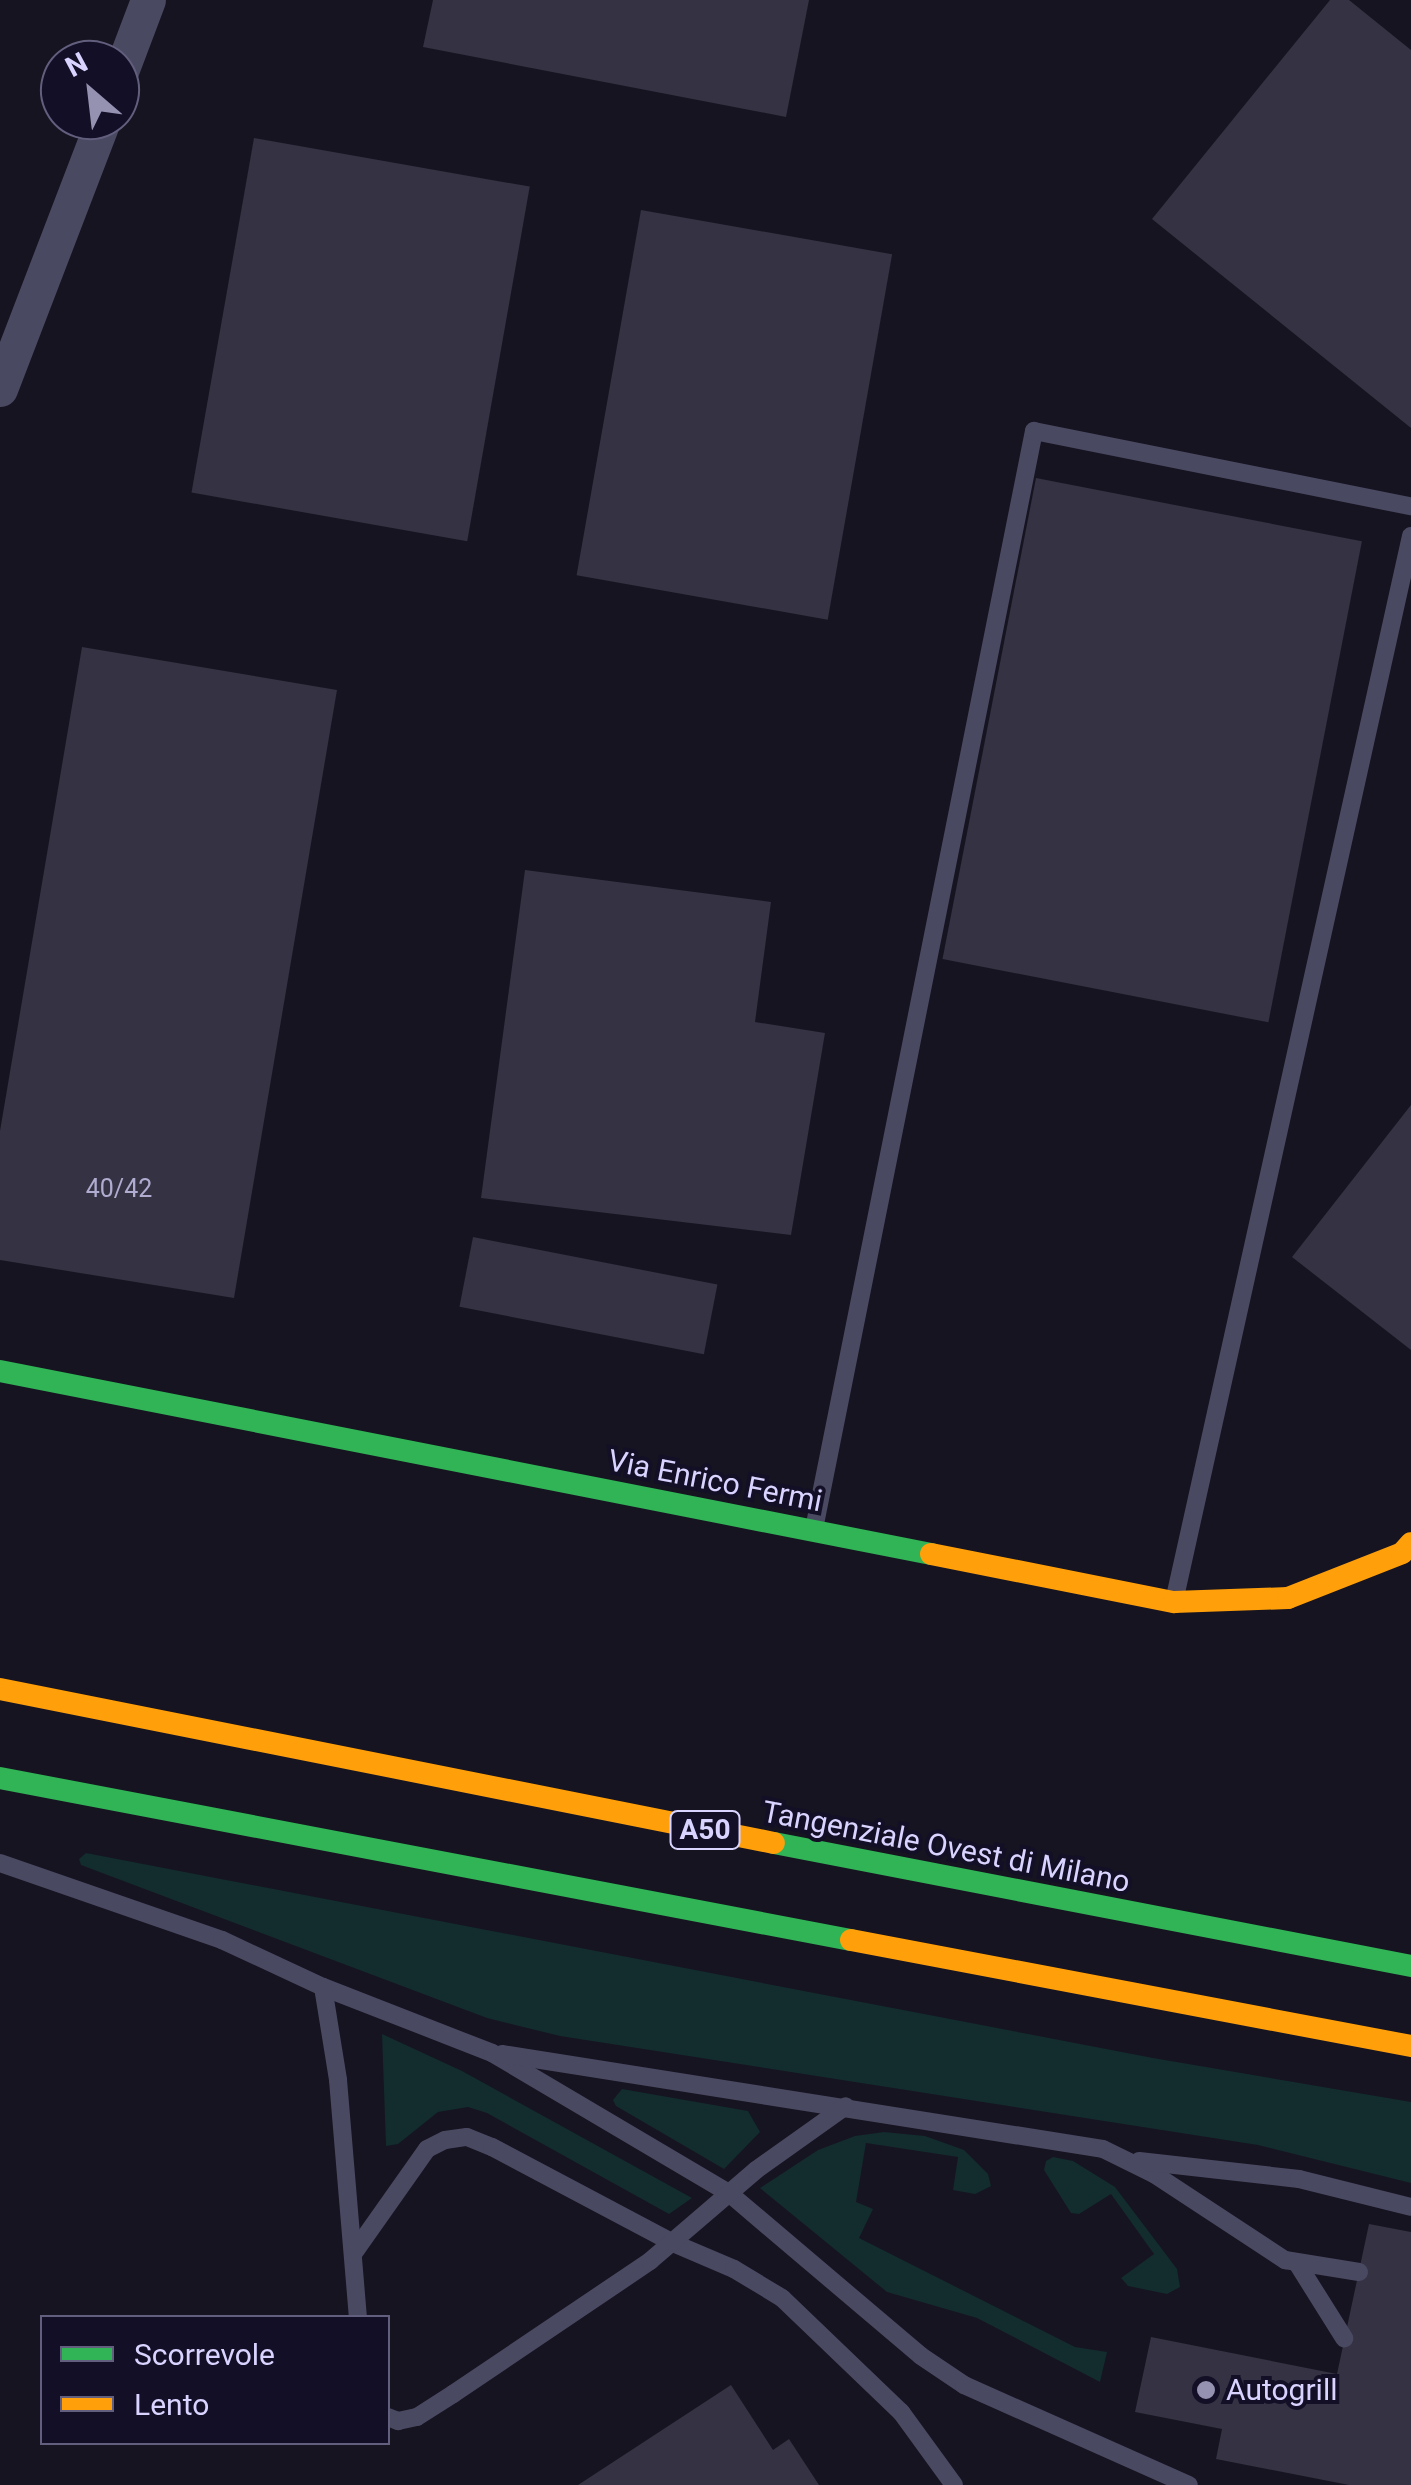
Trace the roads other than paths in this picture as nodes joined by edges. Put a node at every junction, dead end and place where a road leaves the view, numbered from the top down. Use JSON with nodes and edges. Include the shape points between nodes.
{"nodes":[{"id":1,"x":148,"y":0,"type":"edge"},
{"id":2,"x":133,"y":40,"type":"edge"},
{"id":3,"x":95,"y":140,"type":"edge"},
{"id":4,"x":0,"y":390,"type":"edge"},
{"id":5,"x":1411,"y":506,"type":"edge"},
{"id":6,"x":1411,"y":536,"type":"edge"},
{"id":7,"x":0,"y":1371,"type":"edge"},
{"id":8,"x":814,"y":1531,"type":"junction"},
{"id":9,"x":1411,"y":1543,"type":"edge"},
{"id":10,"x":1174,"y":1602,"type":"junction"},
{"id":11,"x":0,"y":1689,"type":"edge"},
{"id":12,"x":0,"y":1778,"type":"edge"},
{"id":13,"x":0,"y":1863,"type":"edge"},
{"id":14,"x":1411,"y":1966,"type":"edge"},
{"id":15,"x":323,"y":1987,"type":"junction"},
{"id":16,"x":1411,"y":2046,"type":"edge"},
{"id":17,"x":492,"y":2053,"type":"junction"},
{"id":18,"x":846,"y":2106,"type":"junction"},
{"id":19,"x":1133,"y":2161,"type":"junction"},
{"id":20,"x":730,"y":2194,"type":"junction"},
{"id":21,"x":1411,"y":2207,"type":"edge"},
{"id":22,"x":673,"y":2243,"type":"junction"},
{"id":23,"x":353,"y":2254,"type":"junction"},
{"id":24,"x":1297,"y":2263,"type":"junction"},
{"id":25,"x":1358,"y":2272,"type":"dead end"},
{"id":26,"x":358,"y":2315,"type":"edge"},
{"id":27,"x":1344,"y":2338,"type":"dead end"},
{"id":28,"x":390,"y":2417,"type":"edge"},
{"id":29,"x":954,"y":2485,"type":"edge"},
{"id":30,"x":1190,"y":2485,"type":"edge"}],
"edges":[{"from":1,"to":2,"type":"street"},
{"from":3,"to":4,"type":"street"},
{"from":5,"to":8,"type":"lane","via":[[1034,431]]},
{"from":6,"to":10,"type":"lane"},
{"from":7,"to":8,"type":"main road","name":"Via Enrico Fermi"},
{"from":8,"to":10,"type":"main road","name":"Via Enrico Fermi"},
{"from":9,"to":10,"type":"main road","name":"Via Enrico Fermi","via":[[1402,1554],[1288,1598]]},
{"from":11,"to":14,"type":"main road","name":"Tangenziale Ovest di Milano","number":"A50"},
{"from":12,"to":16,"type":"main road"},
{"from":13,"to":15,"type":"lane","via":[[222,1940]]},
{"from":15,"to":17,"type":"lane"},
{"from":15,"to":23,"type":"lane"},
{"from":17,"to":18,"type":"lane"},
{"from":17,"to":20,"type":"lane"},
{"from":18,"to":19,"type":"lane","via":[[1103,2148]]},
{"from":18,"to":20,"type":"lane"},
{"from":19,"to":21,"type":"lane","via":[[1298,2179]]},
{"from":19,"to":24,"type":"lane"},
{"from":20,"to":22,"type":"lane"},
{"from":20,"to":30,"type":"lane","via":[[964,2385]]},
{"from":22,"to":23,"type":"lane","via":[[467,2137],[427,2148]]},
{"from":22,"to":28,"type":"lane","via":[[417,2417]]},
{"from":22,"to":29,"type":"lane","via":[[782,2298],[901,2412]]},
{"from":23,"to":26,"type":"lane"},
{"from":24,"to":25,"type":"lane"},
{"from":24,"to":27,"type":"lane"}]}
